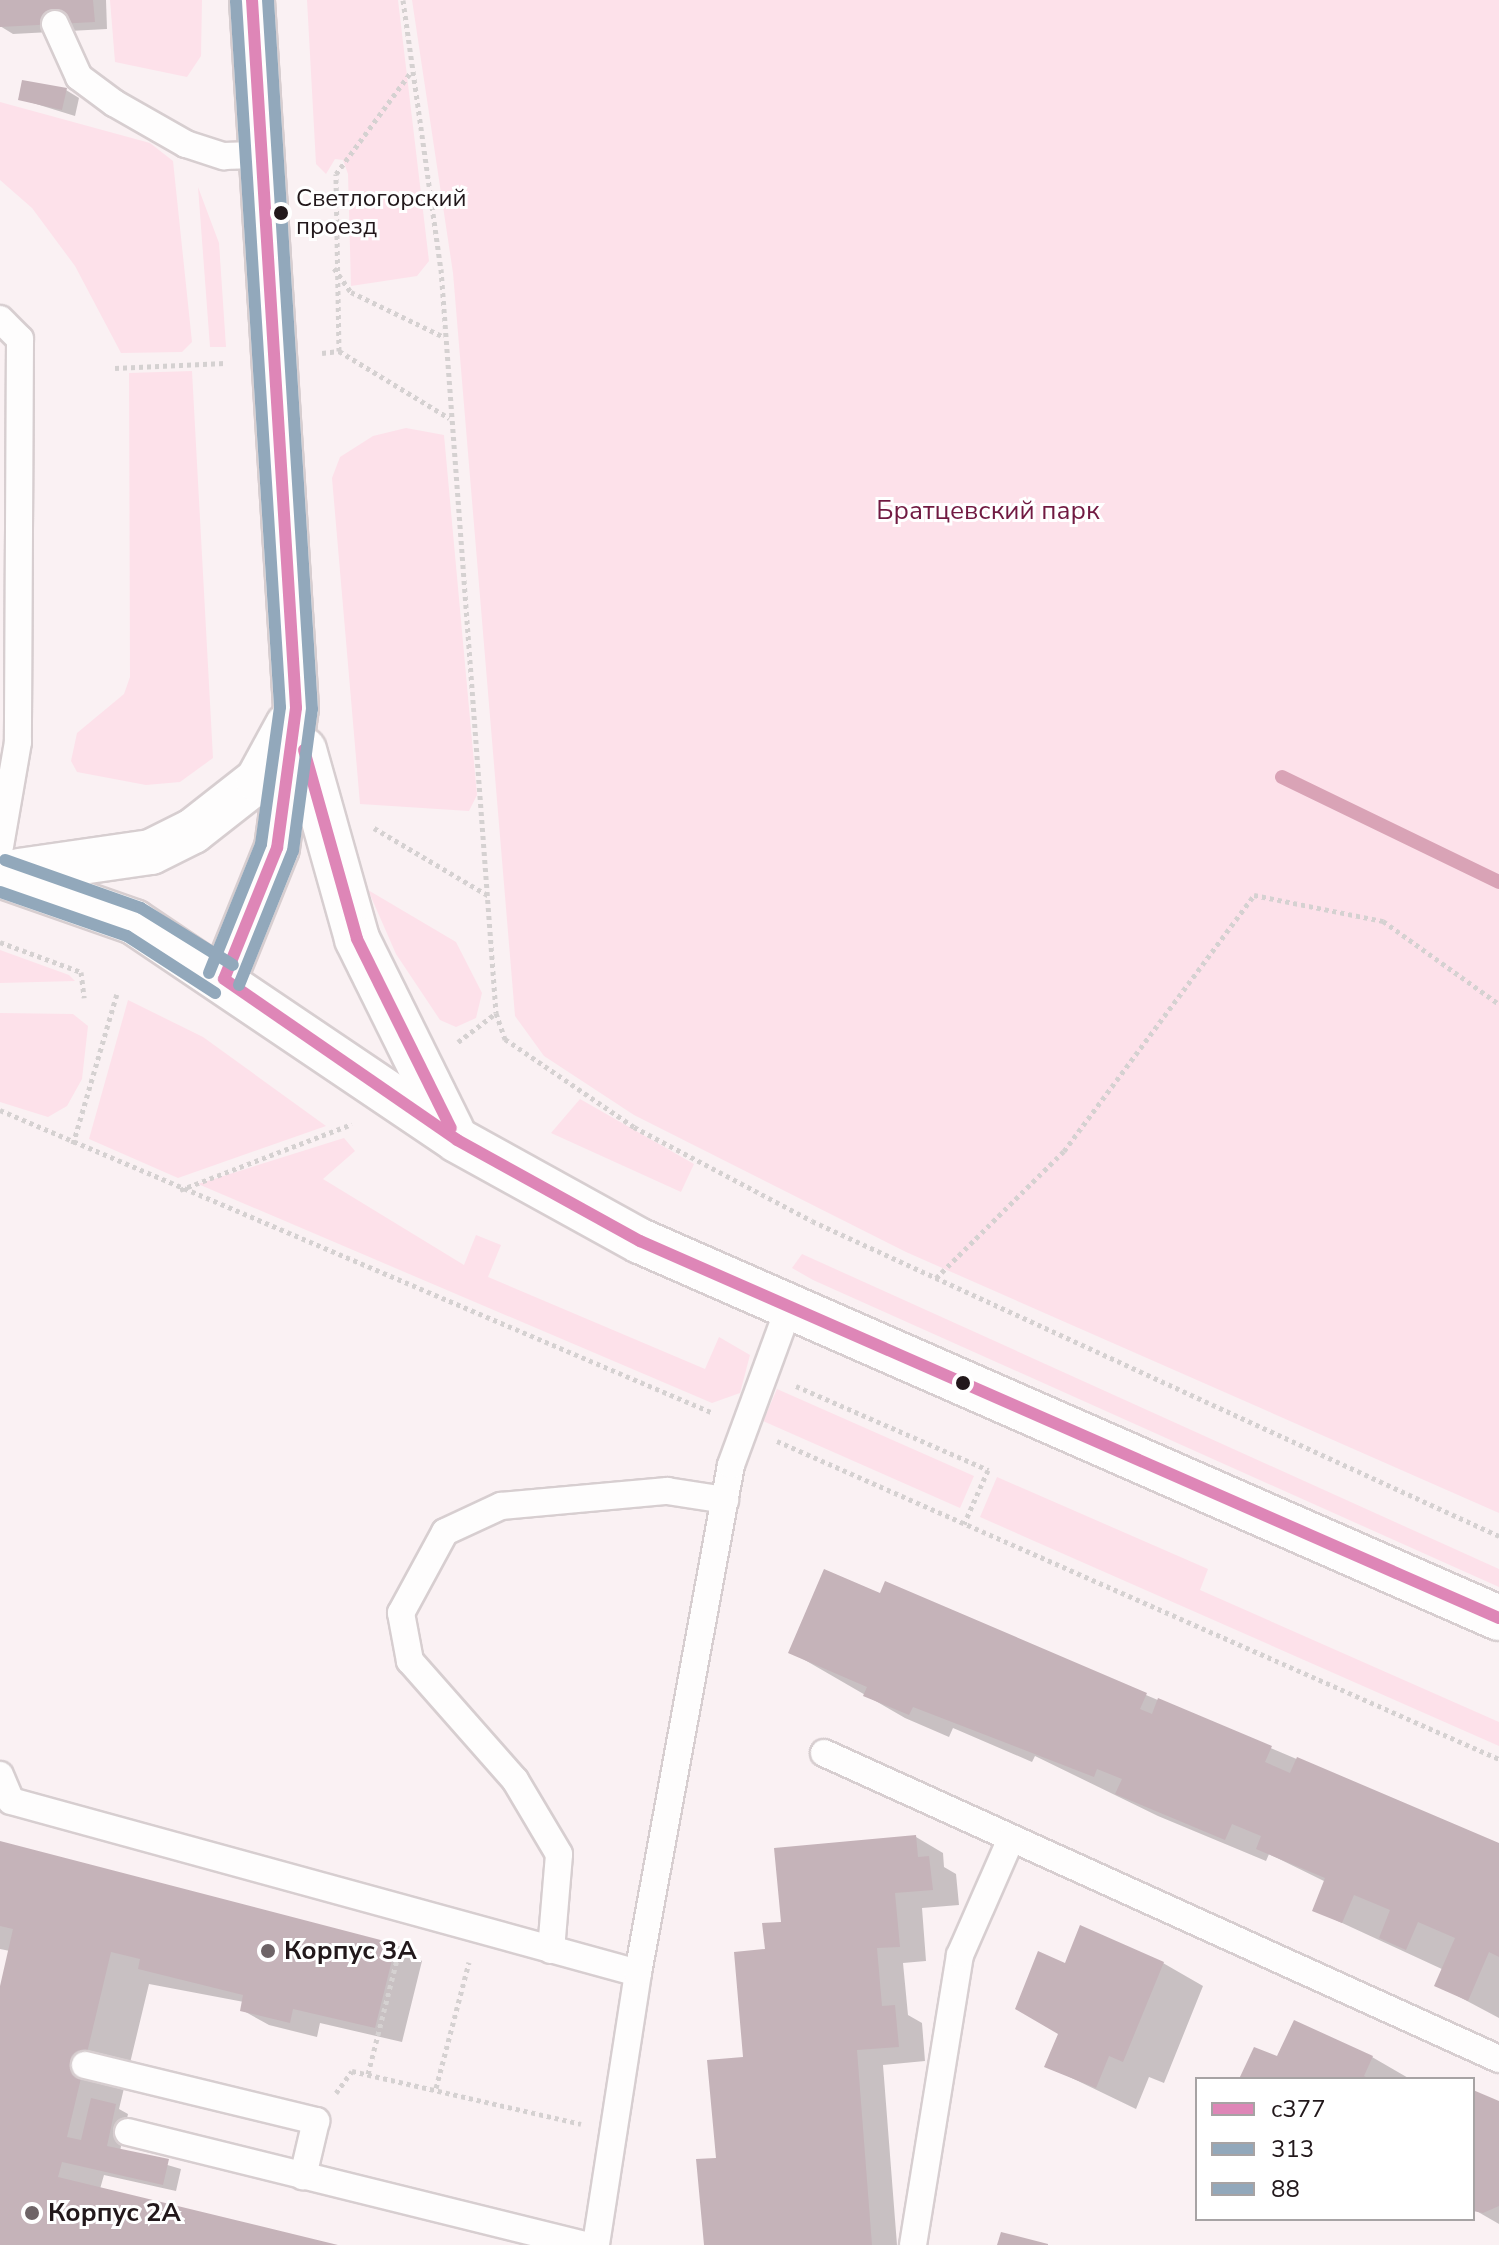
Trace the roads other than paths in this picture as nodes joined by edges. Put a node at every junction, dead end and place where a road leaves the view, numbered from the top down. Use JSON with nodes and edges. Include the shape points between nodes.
{"nodes":[{"id":1,"x":252,"y":0,"type":"edge"},
{"id":2,"x":55,"y":24,"type":"dead end"},
{"id":3,"x":261,"y":155,"type":"junction"},
{"id":4,"x":0,"y":319,"type":"edge"},
{"id":5,"x":296,"y":708,"type":"junction"},
{"id":6,"x":0,"y":846,"type":"edge"},
{"id":7,"x":0,"y":874,"type":"edge"},
{"id":8,"x":224,"y":979,"type":"junction"},
{"id":9,"x":457,"y":1140,"type":"junction"},
{"id":10,"x":790,"y":1305,"type":"junction"},
{"id":11,"x":725,"y":1500,"type":"junction"},
{"id":12,"x":1499,"y":1618,"type":"edge"},
{"id":13,"x":824,"y":1753,"type":"dead end"},
{"id":14,"x":0,"y":1775,"type":"edge"},
{"id":15,"x":6,"y":1812,"type":"edge"},
{"id":16,"x":1011,"y":1839,"type":"junction"},
{"id":17,"x":551,"y":1950,"type":"junction"},
{"id":18,"x":638,"y":1973,"type":"junction"},
{"id":19,"x":1499,"y":2059,"type":"edge"},
{"id":20,"x":85,"y":2065,"type":"dead end"},
{"id":21,"x":128,"y":2132,"type":"dead end"},
{"id":22,"x":303,"y":2176,"type":"junction"},
{"id":23,"x":583,"y":2245,"type":"edge"},
{"id":24,"x":596,"y":2245,"type":"edge"},
{"id":25,"x":913,"y":2245,"type":"edge"}],
"edges":[{"from":1,"to":3,"type":"main road"},
{"from":2,"to":3,"type":"lane","via":[[79,77],[114,103],[186,144],[224,156]]},
{"from":3,"to":5,"type":"main road"},
{"from":4,"to":6,"type":"lane","via":[[20,339],[18,742]]},
{"from":5,"to":7,"type":"main road","via":[[258,780],[193,831],[151,852]]},
{"from":5,"to":8,"type":"main road","via":[[277,848]]},
{"from":5,"to":9,"type":"main road","via":[[311,791],[357,939]]},
{"from":7,"to":8,"type":"main road","via":[[134,922]]},
{"from":8,"to":9,"type":"main road"},
{"from":9,"to":10,"type":"main road","via":[[640,1241]]},
{"from":10,"to":11,"type":"lane"},
{"from":10,"to":12,"type":"main road"},
{"from":11,"to":17,"type":"lane","via":[[652,1491],[501,1506],[445,1532],[401,1613],[410,1661],[515,1780],[559,1854]]},
{"from":11,"to":18,"type":"lane"},
{"from":13,"to":16,"type":"lane"},
{"from":14,"to":15,"type":"lane"},
{"from":15,"to":17,"type":"lane"},
{"from":16,"to":19,"type":"lane"},
{"from":16,"to":25,"type":"lane","via":[[960,1955]]},
{"from":17,"to":18,"type":"lane"},
{"from":18,"to":24,"type":"lane"},
{"from":20,"to":22,"type":"lane","via":[[316,2121]]},
{"from":21,"to":22,"type":"lane"},
{"from":22,"to":23,"type":"lane"}]}
